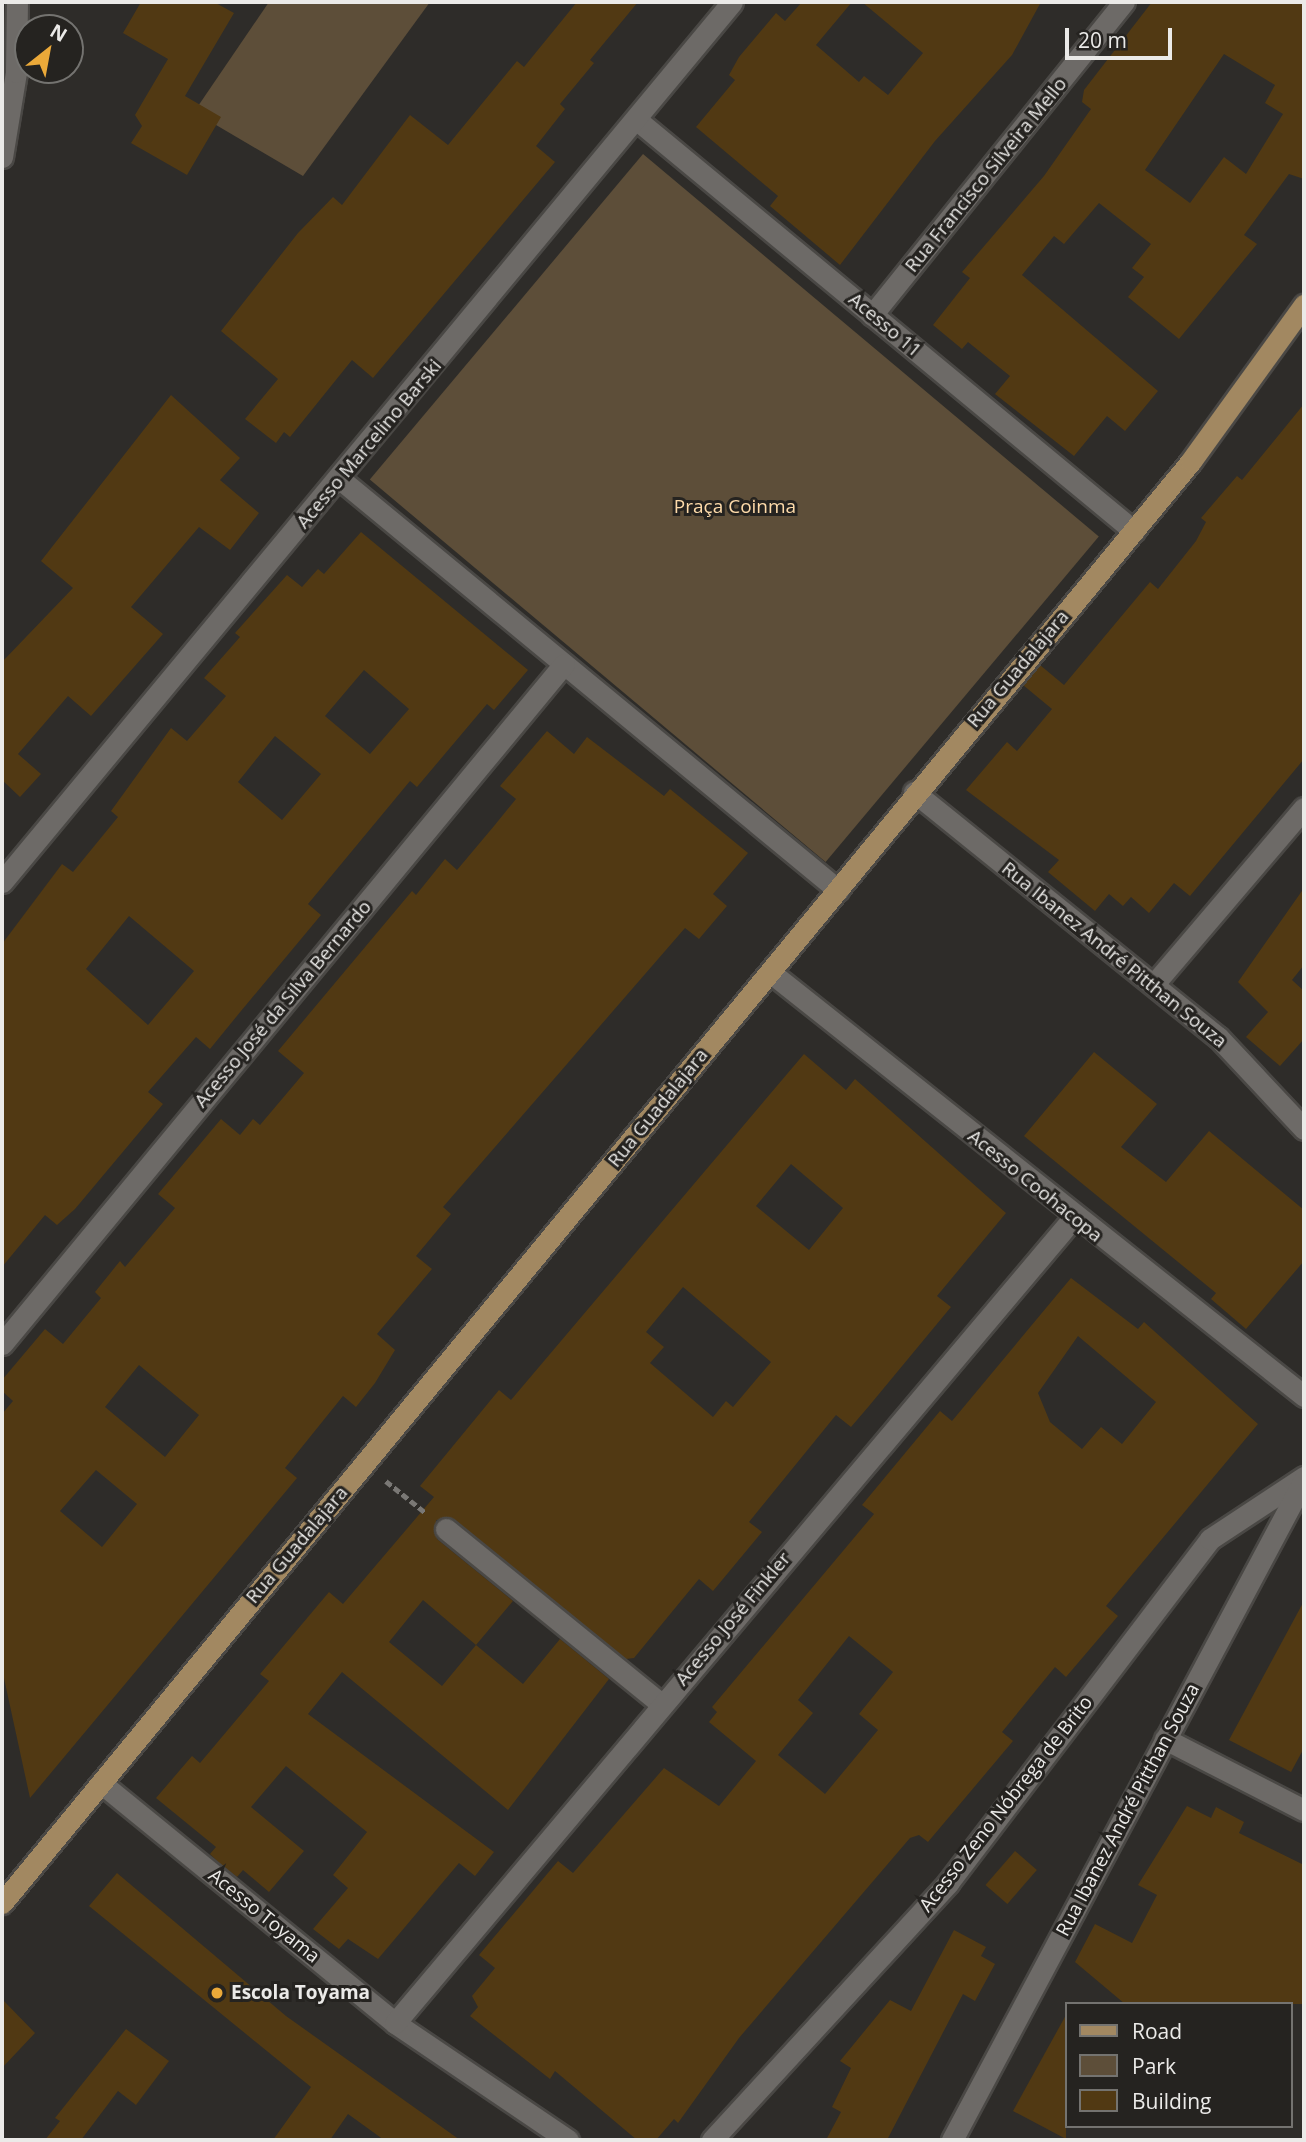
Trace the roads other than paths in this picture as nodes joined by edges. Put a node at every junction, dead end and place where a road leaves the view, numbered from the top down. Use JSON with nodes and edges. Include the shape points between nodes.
{"nodes":[{"id":1,"x":17,"y":2,"type":"edge"},
{"id":2,"x":732,"y":2,"type":"edge"},
{"id":3,"x":1124,"y":2,"type":"edge"},
{"id":4,"x":637,"y":120,"type":"junction"},
{"id":5,"x":2,"y":157,"type":"edge"},
{"id":6,"x":1304,"y":304,"type":"edge"},
{"id":7,"x":872,"y":315,"type":"junction"},
{"id":8,"x":340,"y":479,"type":"junction"},
{"id":9,"x":1134,"y":531,"type":"junction"},
{"id":10,"x":564,"y":664,"type":"junction"},
{"id":11,"x":914,"y":792,"type":"junction"},
{"id":12,"x":1304,"y":808,"type":"edge"},
{"id":13,"x":2,"y":882,"type":"edge"},
{"id":14,"x":838,"y":890,"type":"junction"},
{"id":15,"x":770,"y":971,"type":"junction"},
{"id":16,"x":1154,"y":984,"type":"junction"},
{"id":17,"x":1304,"y":1129,"type":"edge"},
{"id":18,"x":1073,"y":1218,"type":"junction"},
{"id":19,"x":2,"y":1344,"type":"edge"},
{"id":20,"x":1304,"y":1396,"type":"edge"},
{"id":21,"x":1304,"y":1478,"type":"edge"},
{"id":22,"x":446,"y":1529,"type":"road end"},
{"id":23,"x":661,"y":1704,"type":"junction"},
{"id":24,"x":1166,"y":1740,"type":"junction"},
{"id":25,"x":101,"y":1783,"type":"junction"},
{"id":26,"x":1304,"y":1810,"type":"edge"},
{"id":27,"x":2,"y":1903,"type":"edge"},
{"id":28,"x":395,"y":2023,"type":"junction"},
{"id":29,"x":568,"y":2140,"type":"edge"},
{"id":30,"x":712,"y":2140,"type":"edge"},
{"id":31,"x":952,"y":2140,"type":"edge"}],
"edges":[{"from":1,"to":5,"type":"street","via":[[16,72]]},
{"from":2,"to":4,"type":"street","name":"Acesso Marcelino Barski"},
{"from":3,"to":7,"type":"street","name":"Rua Francisco Silveira Mello"},
{"from":4,"to":7,"type":"street","name":"Acesso 11"},
{"from":4,"to":8,"type":"street","name":"Acesso Marcelino Barski"},
{"from":6,"to":9,"type":"main road","name":"Rua Guadalajara"},
{"from":7,"to":9,"type":"street","name":"Acesso 11"},
{"from":8,"to":10,"type":"street"},
{"from":8,"to":13,"type":"street","name":"Acesso Marcelino Barski"},
{"from":9,"to":11,"type":"main road","name":"Rua Guadalajara"},
{"from":10,"to":14,"type":"street"},
{"from":10,"to":19,"type":"street","name":"Acesso José da Silva Bernardo"},
{"from":11,"to":14,"type":"main road","name":"Rua Guadalajara"},
{"from":11,"to":16,"type":"street","name":"Rua Ibanez André Pitthan Souza"},
{"from":12,"to":16,"type":"street"},
{"from":14,"to":15,"type":"main road","name":"Rua Guadalajara"},
{"from":15,"to":18,"type":"street","name":"Acesso Coohacopa"},
{"from":15,"to":25,"type":"main road","name":"Rua Guadalajara"},
{"from":16,"to":17,"type":"street","name":"Rua Ibanez André Pitthan Souza","via":[[1218,1037]]},
{"from":18,"to":20,"type":"street","name":"Acesso Coohacopa"},
{"from":18,"to":23,"type":"street","name":"Acesso José Finkler"},
{"from":21,"to":24,"type":"street","name":"Rua Ibanez André Pitthan Souza"},
{"from":21,"to":30,"type":"street","name":"Acesso Zeno Nóbrega de Brito","via":[[1210,1539],[948,1883]]},
{"from":22,"to":23,"type":"street"},
{"from":23,"to":28,"type":"street","name":"Acesso José Finkler"},
{"from":24,"to":26,"type":"street"},
{"from":24,"to":31,"type":"street","name":"Rua Ibanez André Pitthan Souza"},
{"from":25,"to":27,"type":"main road","name":"Rua Guadalajara"},
{"from":25,"to":28,"type":"street","name":"Acesso Toyama"},
{"from":28,"to":29,"type":"street","name":"Acesso Toyama"}]}
